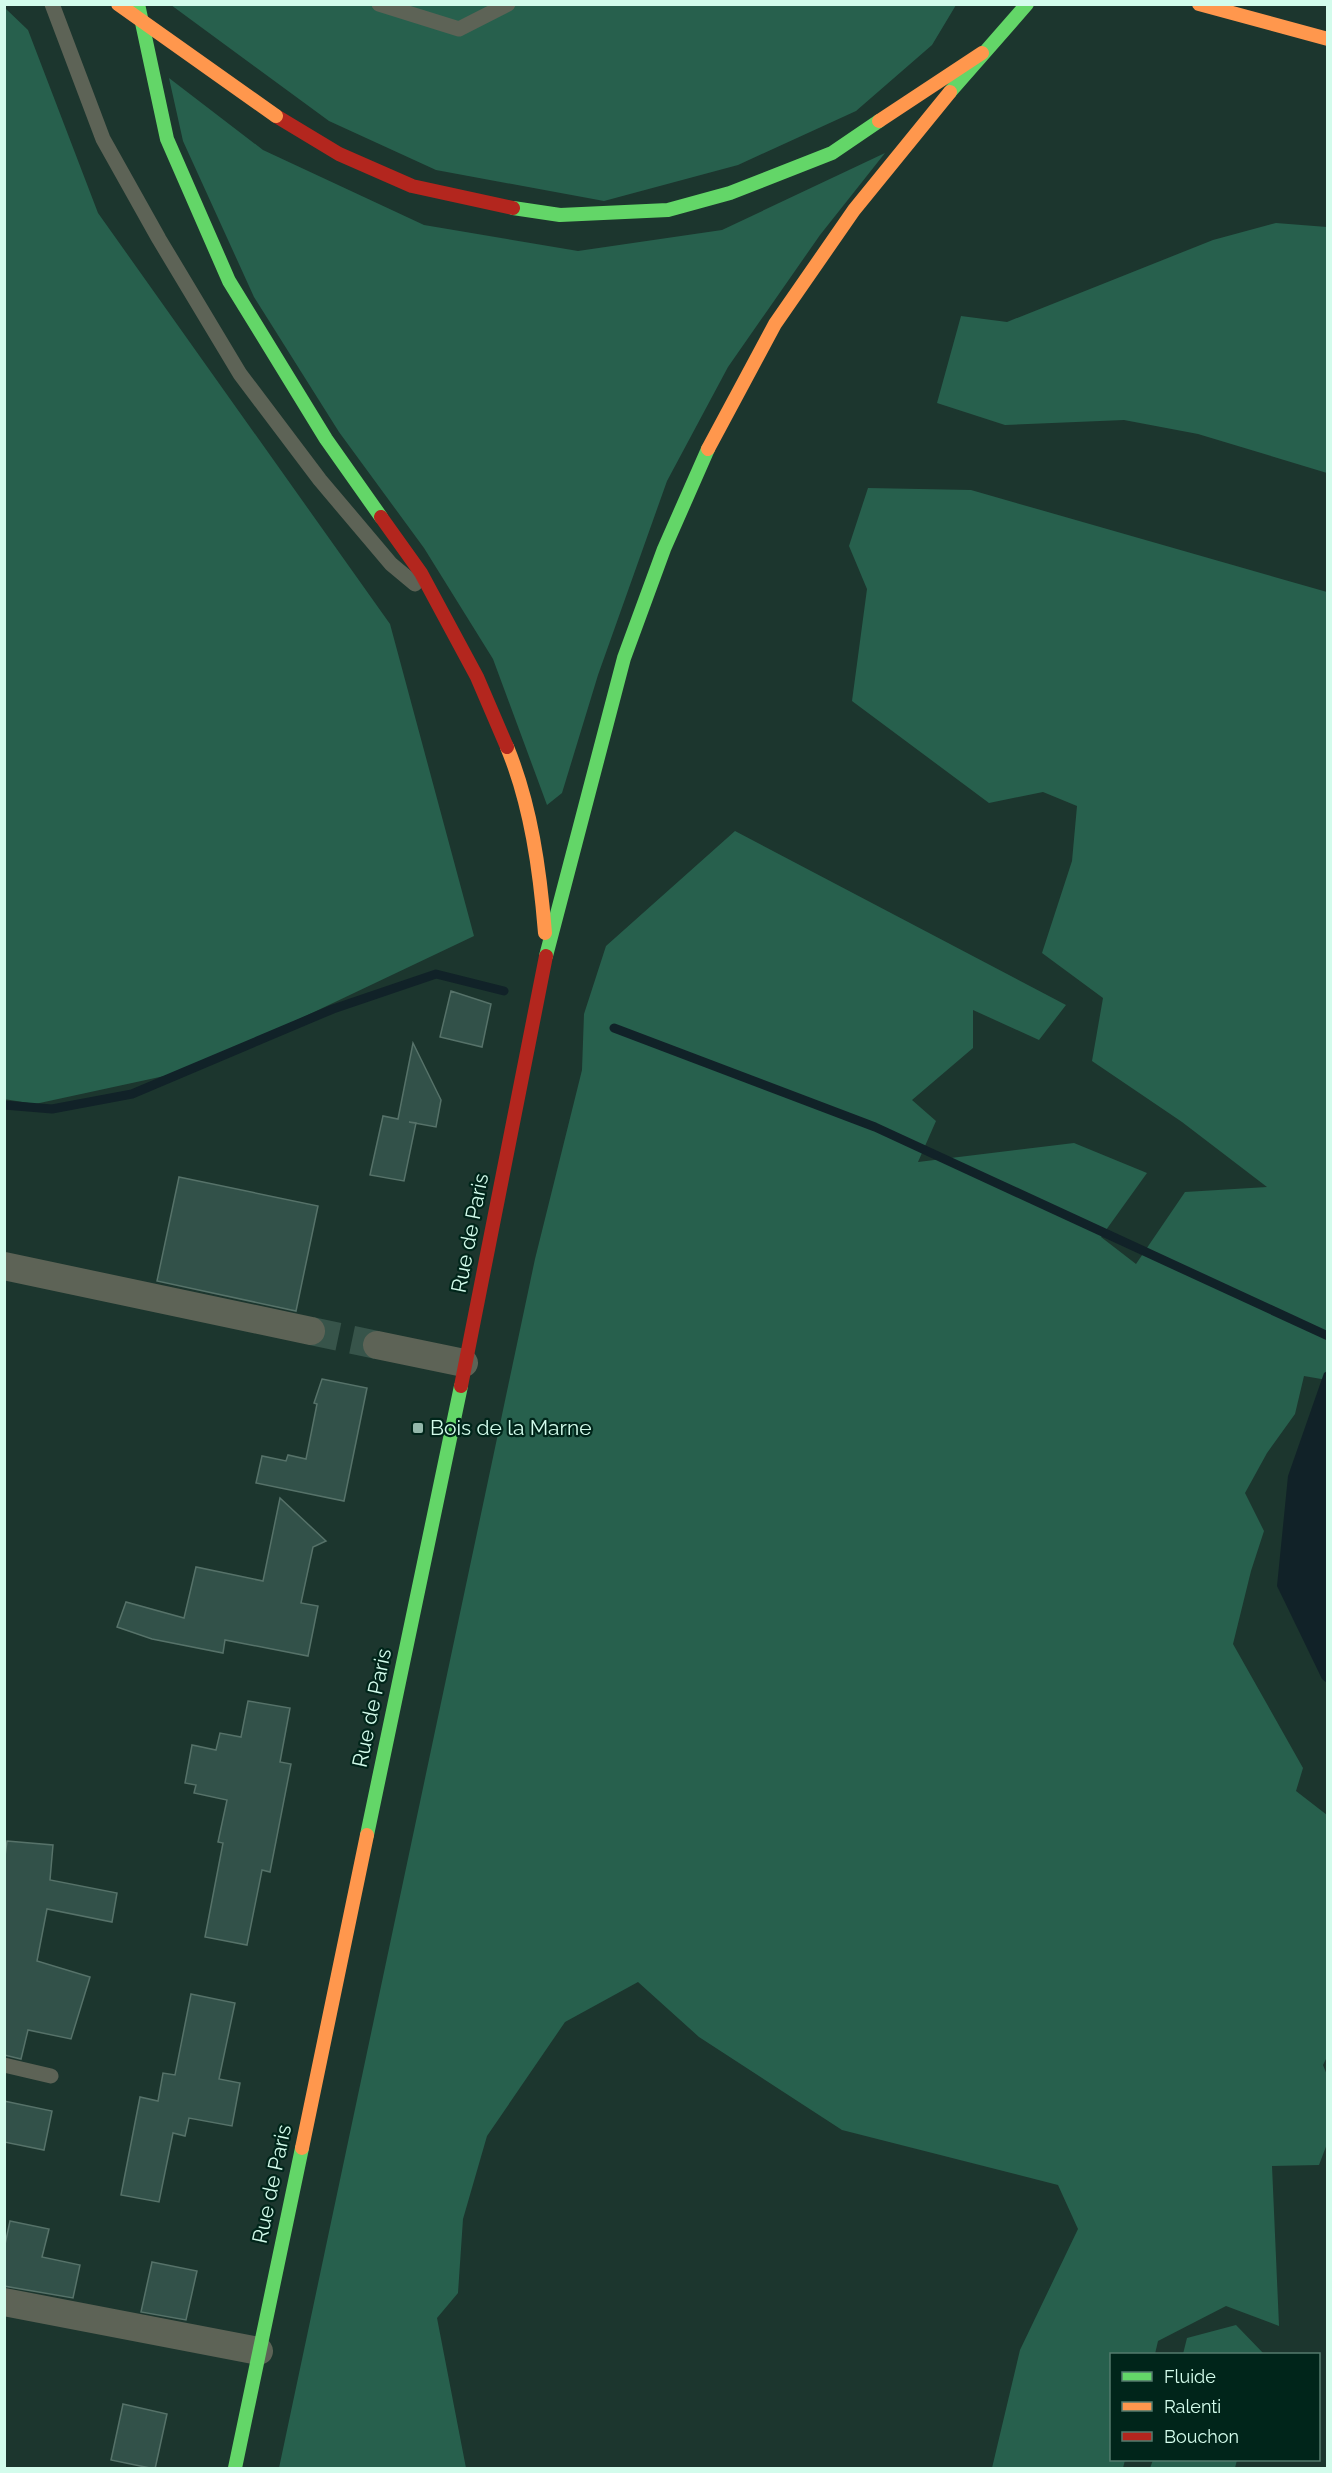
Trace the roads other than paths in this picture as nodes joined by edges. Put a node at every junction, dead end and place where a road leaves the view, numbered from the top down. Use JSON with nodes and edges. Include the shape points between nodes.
{"nodes":[{"id":1,"x":52,"y":4,"type":"edge"},
{"id":2,"x":118,"y":4,"type":"edge"},
{"id":3,"x":138,"y":4,"type":"edge"},
{"id":4,"x":379,"y":4,"type":"edge"},
{"id":5,"x":508,"y":4,"type":"edge"},
{"id":6,"x":1026,"y":4,"type":"edge"},
{"id":7,"x":1199,"y":4,"type":"edge"},
{"id":8,"x":1328,"y":39,"type":"edge"},
{"id":9,"x":982,"y":53,"type":"junction"},
{"id":10,"x":438,"y":605,"type":"junction"},
{"id":11,"x":546,"y":956,"type":"junction"},
{"id":12,"x":4,"y":1266,"type":"edge"},
{"id":13,"x":311,"y":1331,"type":"tunnel mouth"},
{"id":14,"x":376,"y":1345,"type":"tunnel mouth"},
{"id":15,"x":464,"y":1363,"type":"junction"},
{"id":16,"x":4,"y":2065,"type":"edge"},
{"id":17,"x":51,"y":2076,"type":"dead end"},
{"id":18,"x":4,"y":2302,"type":"edge"},
{"id":19,"x":259,"y":2351,"type":"junction"},
{"id":20,"x":235,"y":2469,"type":"edge"}],
"edges":[{"from":1,"to":10,"type":"lane","via":[[103,139],[240,374],[320,480],[391,564]]},
{"from":2,"to":9,"type":"main road","bridge":true,"via":[[276,116],[339,154],[412,186],[560,215],[668,210],[730,193],[832,153]]},
{"from":3,"to":10,"type":"main road","via":[[167,139],[229,281],[326,439],[421,573]]},
{"from":4,"to":5,"type":"lane","via":[[459,29]]},
{"from":6,"to":9,"type":"main road"},
{"from":7,"to":8,"type":"main road"},
{"from":9,"to":11,"type":"main road","via":[[854,210],[775,324],[713,437],[664,549],[624,658]]},
{"from":10,"to":11,"type":"main road","via":[[477,677],[519,777],[541,883]]},
{"from":11,"to":15,"type":"main road","name":"Rue de Paris"},
{"from":12,"to":13,"type":"street"},
{"from":14,"to":15,"type":"street"},
{"from":15,"to":19,"type":"main road","name":"Rue de Paris"},
{"from":16,"to":17,"type":"lane"},
{"from":18,"to":19,"type":"street"},
{"from":19,"to":20,"type":"main road","name":"Rue de Paris"}]}
